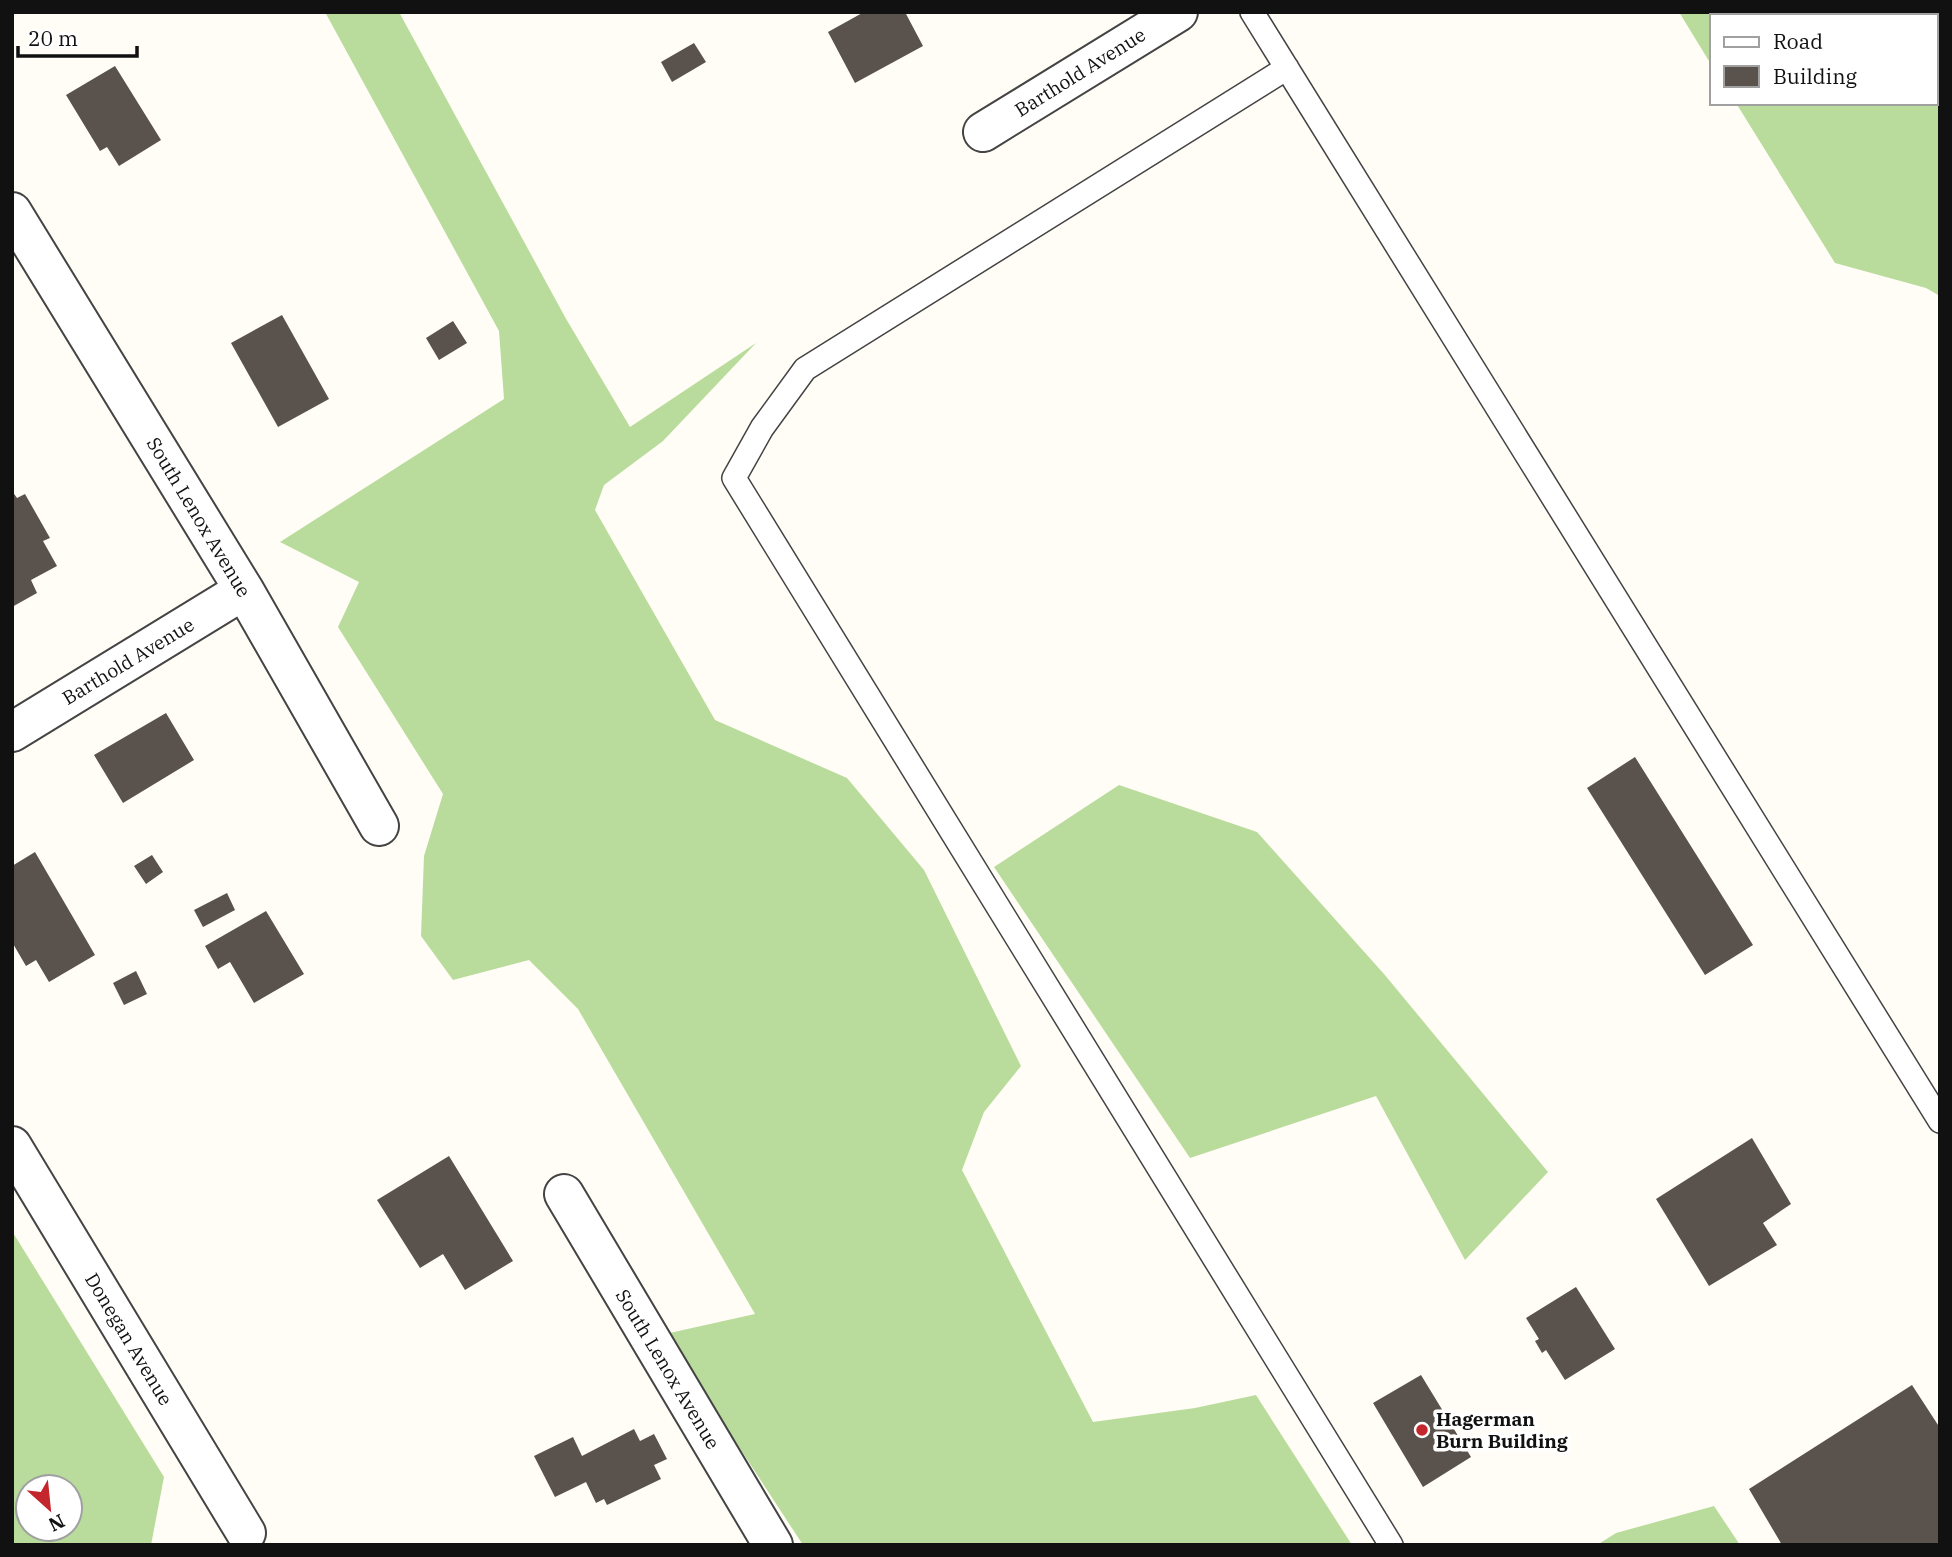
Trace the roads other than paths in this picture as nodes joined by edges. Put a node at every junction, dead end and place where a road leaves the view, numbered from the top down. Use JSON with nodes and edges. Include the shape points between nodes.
{"nodes":[{"id":1,"x":1178,"y":12,"type":"edge"},
{"id":2,"x":1252,"y":12,"type":"edge"},
{"id":3,"x":1287,"y":68,"type":"junction"},
{"id":4,"x":983,"y":132,"type":"dead end"},
{"id":5,"x":12,"y":212,"type":"edge"},
{"id":6,"x":244,"y":590,"type":"junction"},
{"id":7,"x":12,"y":732,"type":"edge"},
{"id":8,"x":379,"y":826,"type":"dead end"},
{"id":9,"x":1940,"y":1121,"type":"edge"},
{"id":10,"x":12,"y":1146,"type":"edge"},
{"id":11,"x":564,"y":1194,"type":"dead end"},
{"id":12,"x":246,"y":1532,"type":"dead end"},
{"id":13,"x":773,"y":1545,"type":"edge"},
{"id":14,"x":1391,"y":1545,"type":"edge"}],
"edges":[{"from":1,"to":4,"type":"street","name":"Barthold Avenue"},
{"from":2,"to":3,"type":"lane"},
{"from":3,"to":9,"type":"lane"},
{"from":3,"to":14,"type":"lane","via":[[806,369],[762,428],[734,478]]},
{"from":5,"to":6,"type":"street","name":"South Lenox Avenue"},
{"from":6,"to":7,"type":"street","name":"Barthold Avenue"},
{"from":6,"to":8,"type":"street","name":"South Lenox Avenue"},
{"from":10,"to":12,"type":"street","name":"Donegan Avenue"},
{"from":11,"to":13,"type":"street","name":"South Lenox Avenue"}]}
